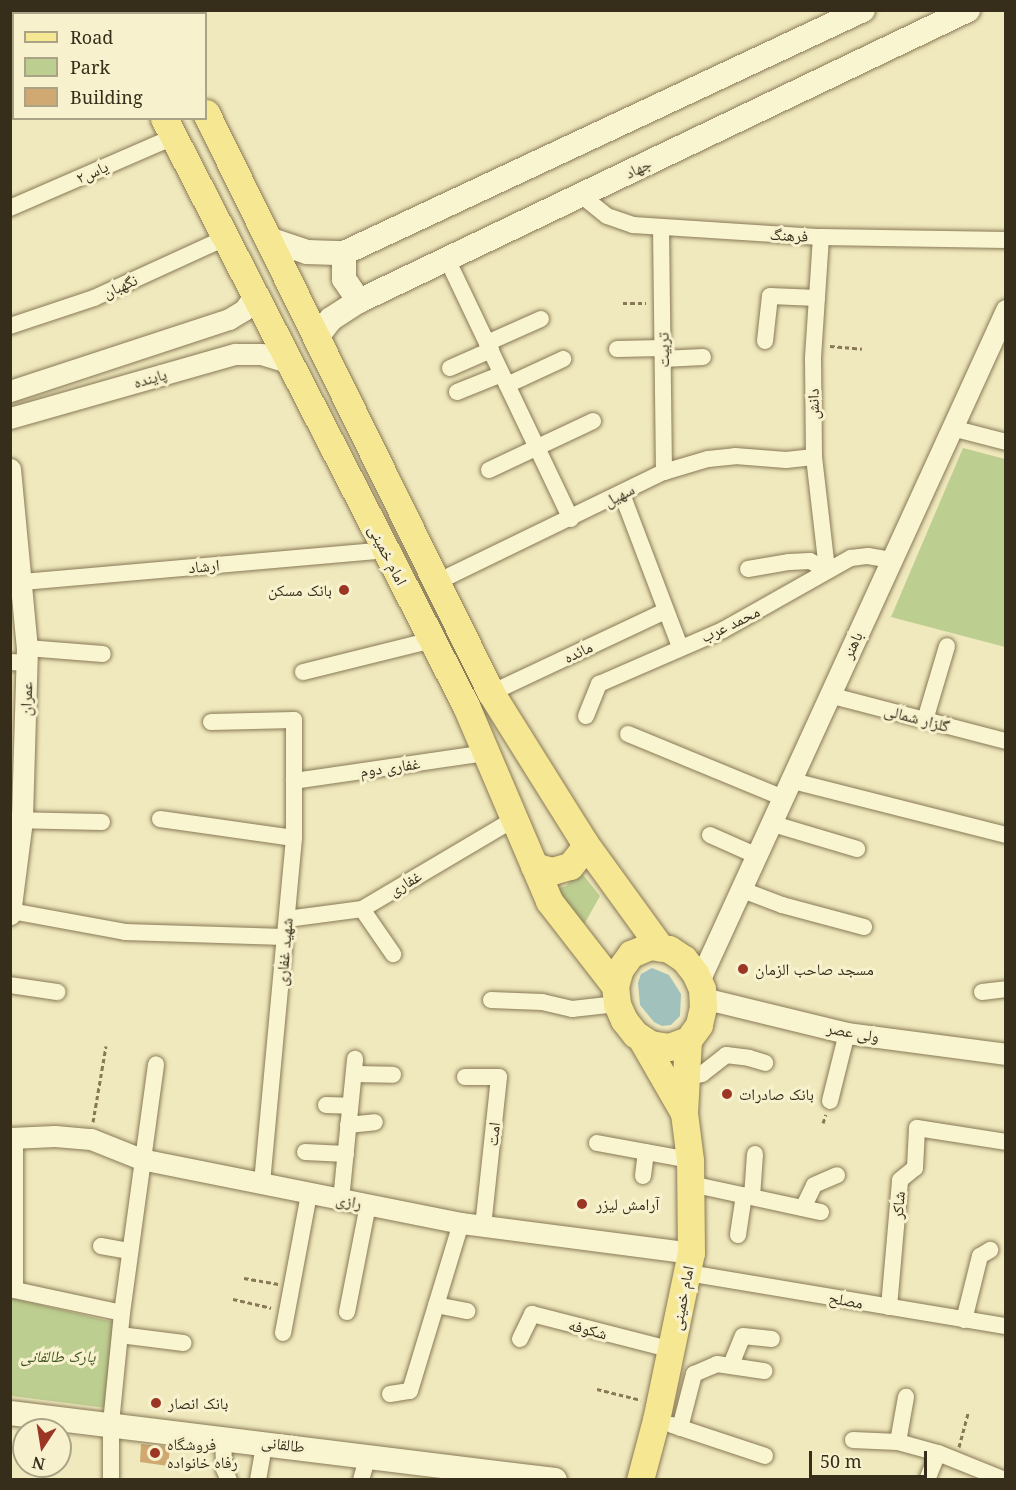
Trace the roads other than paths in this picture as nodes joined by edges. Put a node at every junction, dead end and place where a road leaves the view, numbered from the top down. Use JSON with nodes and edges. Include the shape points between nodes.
{"nodes":[{"id":1,"x":863,"y":10,"type":"edge"},
{"id":2,"x":969,"y":10,"type":"edge"},
{"id":3,"x":207,"y":115,"type":"edge"},
{"id":4,"x":164,"y":125,"type":"edge"},
{"id":5,"x":581,"y":195,"type":"junction"},
{"id":6,"x":10,"y":208,"type":"edge"},
{"id":7,"x":661,"y":227,"type":"junction"},
{"id":8,"x":227,"y":237,"type":"junction"},
{"id":9,"x":820,"y":237,"type":"junction"},
{"id":10,"x":268,"y":239,"type":"junction"},
{"id":11,"x":1005,"y":240,"type":"edge"},
{"id":12,"x":344,"y":253,"type":"junction"},
{"id":13,"x":447,"y":259,"type":"junction"},
{"id":14,"x":255,"y":294,"type":"junction"},
{"id":15,"x":817,"y":298,"type":"junction"},
{"id":16,"x":359,"y":301,"type":"junction"},
{"id":17,"x":1005,"y":310,"type":"edge"},
{"id":18,"x":541,"y":319,"type":"dead end"},
{"id":19,"x":10,"y":326,"type":"edge"},
{"id":20,"x":316,"y":338,"type":"junction"},
{"id":21,"x":765,"y":341,"type":"dead end"},
{"id":22,"x":489,"y":347,"type":"junction"},
{"id":23,"x":617,"y":349,"type":"dead end"},
{"id":24,"x":663,"y":353,"type":"junction"},
{"id":25,"x":703,"y":357,"type":"dead end"},
{"id":26,"x":563,"y":359,"type":"dead end"},
{"id":27,"x":290,"y":363,"type":"junction"},
{"id":28,"x":450,"y":368,"type":"dead end"},
{"id":29,"x":505,"y":379,"type":"junction"},
{"id":30,"x":10,"y":391,"type":"edge"},
{"id":31,"x":457,"y":392,"type":"dead end"},
{"id":32,"x":10,"y":418,"type":"edge"},
{"id":33,"x":592,"y":421,"type":"dead end"},
{"id":34,"x":952,"y":428,"type":"junction"},
{"id":35,"x":1005,"y":442,"type":"edge"},
{"id":36,"x":536,"y":446,"type":"junction"},
{"id":37,"x":814,"y":457,"type":"junction"},
{"id":38,"x":10,"y":468,"type":"edge"},
{"id":39,"x":489,"y":470,"type":"dead end"},
{"id":40,"x":664,"y":472,"type":"junction"},
{"id":41,"x":622,"y":494,"type":"junction"},
{"id":42,"x":571,"y":519,"type":"junction"},
{"id":43,"x":14,"y":532,"type":"edge"},
{"id":44,"x":386,"y":550,"type":"junction"},
{"id":45,"x":891,"y":560,"type":"junction"},
{"id":46,"x":748,"y":569,"type":"dead end"},
{"id":47,"x":827,"y":570,"type":"junction"},
{"id":48,"x":22,"y":582,"type":"junction"},
{"id":49,"x":437,"y":582,"type":"junction"},
{"id":50,"x":665,"y":611,"type":"junction"},
{"id":51,"x":432,"y":640,"type":"junction"},
{"id":52,"x":947,"y":646,"type":"dead end"},
{"id":53,"x":680,"y":647,"type":"junction"},
{"id":54,"x":103,"y":654,"type":"dead end"},
{"id":55,"x":21,"y":658,"type":"edge"},
{"id":56,"x":303,"y":672,"type":"dead end"},
{"id":57,"x":491,"y":693,"type":"junction"},
{"id":58,"x":829,"y":695,"type":"junction"},
{"id":59,"x":586,"y":716,"type":"dead end"},
{"id":60,"x":925,"y":720,"type":"junction"},
{"id":61,"x":211,"y":722,"type":"dead end"},
{"id":62,"x":628,"y":734,"type":"dead end"},
{"id":63,"x":1005,"y":741,"type":"edge"},
{"id":64,"x":486,"y":753,"type":"junction"},
{"id":65,"x":294,"y":781,"type":"junction"},
{"id":66,"x":785,"y":789,"type":"junction"},
{"id":67,"x":160,"y":819,"type":"dead end"},
{"id":68,"x":514,"y":819,"type":"junction"},
{"id":69,"x":16,"y":820,"type":"edge"},
{"id":70,"x":102,"y":822,"type":"dead end"},
{"id":71,"x":770,"y":823,"type":"junction"},
{"id":72,"x":710,"y":835,"type":"dead end"},
{"id":73,"x":1005,"y":836,"type":"edge"},
{"id":74,"x":294,"y":838,"type":"junction"},
{"id":75,"x":584,"y":842,"type":"junction"},
{"id":76,"x":857,"y":849,"type":"dead end"},
{"id":77,"x":755,"y":855,"type":"junction"},
{"id":78,"x":534,"y":866,"type":"junction"},
{"id":79,"x":740,"y":889,"type":"junction"},
{"id":80,"x":362,"y":909,"type":"junction"},
{"id":81,"x":11,"y":912,"type":"edge"},
{"id":82,"x":287,"y":919,"type":"junction"},
{"id":83,"x":864,"y":927,"type":"dead end"},
{"id":84,"x":285,"y":937,"type":"junction"},
{"id":85,"x":660,"y":947,"type":"junction"},
{"id":86,"x":393,"y":954,"type":"dead end"},
{"id":87,"x":10,"y":985,"type":"edge"},
{"id":88,"x":701,"y":989,"type":"junction"},
{"id":89,"x":1005,"y":989,"type":"edge"},
{"id":90,"x":57,"y":992,"type":"dead end"},
{"id":91,"x":982,"y":992,"type":"dead end"},
{"id":92,"x":616,"y":995,"type":"junction"},
{"id":93,"x":491,"y":1000,"type":"dead end"},
{"id":94,"x":847,"y":1032,"type":"junction"},
{"id":95,"x":642,"y":1040,"type":"junction"},
{"id":96,"x":688,"y":1040,"type":"junction"},
{"id":97,"x":1005,"y":1054,"type":"edge"},
{"id":98,"x":765,"y":1063,"type":"dead end"},
{"id":99,"x":156,"y":1064,"type":"dead end"},
{"id":100,"x":393,"y":1075,"type":"dead end"},
{"id":101,"x":465,"y":1077,"type":"dead end"},
{"id":102,"x":687,"y":1078,"type":"junction"},
{"id":103,"x":830,"y":1101,"type":"dead end"},
{"id":104,"x":326,"y":1105,"type":"dead end"},
{"id":105,"x":350,"y":1106,"type":"junction"},
{"id":106,"x":684,"y":1113,"type":"junction"},
{"id":107,"x":375,"y":1122,"type":"dead end"},
{"id":108,"x":348,"y":1125,"type":"junction"},
{"id":109,"x":13,"y":1137,"type":"edge"},
{"id":110,"x":1005,"y":1142,"type":"edge"},
{"id":111,"x":597,"y":1143,"type":"dead end"},
{"id":112,"x":305,"y":1152,"type":"dead end"},
{"id":113,"x":646,"y":1152,"type":"junction"},
{"id":114,"x":346,"y":1154,"type":"junction"},
{"id":115,"x":755,"y":1154,"type":"dead end"},
{"id":116,"x":141,"y":1159,"type":"junction"},
{"id":117,"x":690,"y":1172,"type":"junction"},
{"id":118,"x":837,"y":1175,"type":"dead end"},
{"id":119,"x":643,"y":1176,"type":"dead end"},
{"id":120,"x":262,"y":1185,"type":"junction"},
{"id":121,"x":309,"y":1194,"type":"junction"},
{"id":122,"x":748,"y":1196,"type":"junction"},
{"id":123,"x":341,"y":1200,"type":"junction"},
{"id":124,"x":368,"y":1205,"type":"junction"},
{"id":125,"x":803,"y":1208,"type":"junction"},
{"id":126,"x":821,"y":1212,"type":"dead end"},
{"id":127,"x":461,"y":1223,"type":"junction"},
{"id":128,"x":483,"y":1226,"type":"junction"},
{"id":129,"x":738,"y":1235,"type":"dead end"},
{"id":130,"x":101,"y":1246,"type":"dead end"},
{"id":131,"x":990,"y":1250,"type":"dead end"},
{"id":132,"x":130,"y":1251,"type":"junction"},
{"id":133,"x":689,"y":1263,"type":"junction"},
{"id":134,"x":436,"y":1305,"type":"junction"},
{"id":135,"x":889,"y":1307,"type":"junction"},
{"id":136,"x":467,"y":1311,"type":"dead end"},
{"id":137,"x":347,"y":1312,"type":"dead end"},
{"id":138,"x":123,"y":1313,"type":"junction"},
{"id":139,"x":964,"y":1320,"type":"junction"},
{"id":140,"x":1005,"y":1326,"type":"edge"},
{"id":141,"x":283,"y":1333,"type":"dead end"},
{"id":142,"x":120,"y":1335,"type":"junction"},
{"id":143,"x":520,"y":1339,"type":"dead end"},
{"id":144,"x":772,"y":1339,"type":"dead end"},
{"id":145,"x":183,"y":1343,"type":"dead end"},
{"id":146,"x":672,"y":1350,"type":"junction"},
{"id":147,"x":731,"y":1365,"type":"junction"},
{"id":148,"x":764,"y":1371,"type":"dead end"},
{"id":149,"x":390,"y":1394,"type":"dead end"},
{"id":150,"x":906,"y":1397,"type":"dead end"},
{"id":151,"x":10,"y":1413,"type":"edge"},
{"id":152,"x":666,"y":1418,"type":"junction"},
{"id":153,"x":111,"y":1424,"type":"junction"},
{"id":154,"x":223,"y":1437,"type":"junction"},
{"id":155,"x":853,"y":1440,"type":"dead end"},
{"id":156,"x":265,"y":1442,"type":"junction"},
{"id":157,"x":898,"y":1442,"type":"junction"},
{"id":158,"x":938,"y":1453,"type":"junction"},
{"id":159,"x":368,"y":1455,"type":"junction"},
{"id":160,"x":765,"y":1456,"type":"dead end"},
{"id":161,"x":111,"y":1479,"type":"edge"},
{"id":162,"x":229,"y":1479,"type":"edge"},
{"id":163,"x":258,"y":1479,"type":"edge"},
{"id":164,"x":362,"y":1479,"type":"edge"},
{"id":165,"x":555,"y":1479,"type":"edge"},
{"id":166,"x":640,"y":1479,"type":"edge"},
{"id":167,"x":927,"y":1479,"type":"edge"},
{"id":168,"x":1005,"y":1479,"type":"edge"}],
"edges":[{"from":1,"to":12,"type":"main road"},
{"from":2,"to":5,"type":"main road","name":"جهاد"},
{"from":3,"to":10,"type":"main road","name":"امام خمینی"},
{"from":4,"to":6,"type":"street","name":"یاس۲"},
{"from":4,"to":8,"type":"main road","name":"امام خمینی"},
{"from":5,"to":7,"type":"street","name":"فرهنگ","via":[[607,216],[633,225]]},
{"from":5,"to":13,"type":"main road","name":"جهاد"},
{"from":7,"to":9,"type":"street","name":"فرهنگ"},
{"from":7,"to":24,"type":"street","name":"تربیت"},
{"from":8,"to":14,"type":"main road","name":"امام خمینی"},
{"from":8,"to":19,"type":"street","name":"نگهبان","via":[[94,298]]},
{"from":9,"to":11,"type":"street","name":"فرهنگ"},
{"from":9,"to":15,"type":"street","name":"دانش"},
{"from":10,"to":12,"type":"main road","via":[[307,252]]},
{"from":10,"to":20,"type":"main road","name":"امام خمینی"},
{"from":12,"to":16,"type":"main road","via":[[344,279]]},
{"from":13,"to":16,"type":"main road","name":"جهاد"},
{"from":13,"to":22,"type":"street"},
{"from":14,"to":27,"type":"main road","name":"امام خمینی"},
{"from":14,"to":30,"type":"street","name":"پاینده","via":[[244,310],[229,319]]},
{"from":15,"to":21,"type":"street","via":[[770,296]]},
{"from":15,"to":37,"type":"street","name":"دانش"},
{"from":16,"to":20,"type":"main road","name":"جهاد","via":[[331,319]]},
{"from":17,"to":34,"type":"street","name":"باهنر"},
{"from":18,"to":22,"type":"street"},
{"from":20,"to":49,"type":"main road","name":"امام خمینی"},
{"from":22,"to":28,"type":"street"},
{"from":22,"to":29,"type":"street"},
{"from":23,"to":24,"type":"street"},
{"from":24,"to":25,"type":"street"},
{"from":24,"to":40,"type":"street","name":"تربیت"},
{"from":26,"to":29,"type":"street"},
{"from":27,"to":32,"type":"street","name":"پاینده","via":[[261,354],[235,354]]},
{"from":27,"to":44,"type":"main road","name":"امام خمینی"},
{"from":29,"to":31,"type":"street"},
{"from":29,"to":36,"type":"street"},
{"from":33,"to":36,"type":"street"},
{"from":34,"to":35,"type":"street"},
{"from":34,"to":45,"type":"street","name":"باهنر"},
{"from":36,"to":39,"type":"street"},
{"from":36,"to":42,"type":"street"},
{"from":37,"to":40,"type":"street","name":"سهیل","via":[[786,460],[735,456],[708,459]]},
{"from":37,"to":47,"type":"street","name":"دانش"},
{"from":38,"to":43,"type":"street","name":"عمران"},
{"from":40,"to":41,"type":"street","name":"سهیل"},
{"from":41,"to":42,"type":"street","name":"سهیل"},
{"from":41,"to":50,"type":"street"},
{"from":42,"to":49,"type":"street","name":"سهیل"},
{"from":43,"to":48,"type":"street","name":"عمران"},
{"from":44,"to":48,"type":"street","name":"ارشاد"},
{"from":44,"to":51,"type":"main road","name":"امام خمینی"},
{"from":45,"to":47,"type":"street","name":"محمد عرب","via":[[851,558]]},
{"from":45,"to":58,"type":"street","name":"باهنر"},
{"from":46,"to":47,"type":"street","via":[[810,561]]},
{"from":47,"to":53,"type":"street","name":"محمد عرب","via":[[723,630]]},
{"from":48,"to":55,"type":"street","name":"عمران"},
{"from":49,"to":57,"type":"main road","name":"امام خمینی"},
{"from":50,"to":53,"type":"street"},
{"from":50,"to":57,"type":"street","name":"مائده"},
{"from":51,"to":56,"type":"street"},
{"from":51,"to":64,"type":"main road","name":"امام خمینی"},
{"from":52,"to":60,"type":"street"},
{"from":53,"to":59,"type":"street","name":"محمد عرب","via":[[599,684]]},
{"from":54,"to":55,"type":"street"},
{"from":55,"to":69,"type":"street","name":"عمران"},
{"from":57,"to":75,"type":"main road","name":"امام خمینی"},
{"from":58,"to":60,"type":"street","name":"گلزار شمالی"},
{"from":58,"to":66,"type":"street","name":"باهنر"},
{"from":60,"to":63,"type":"street","name":"گلزار شمالی"},
{"from":61,"to":65,"type":"street","name":"شهید غفاری","via":[[294,720]]},
{"from":62,"to":66,"type":"street"},
{"from":64,"to":65,"type":"street","name":"غفاری دوم"},
{"from":64,"to":68,"type":"main road","name":"امام خمینی"},
{"from":65,"to":74,"type":"street","name":"شهید غفاری"},
{"from":66,"to":71,"type":"street","name":"باهنر"},
{"from":66,"to":73,"type":"street"},
{"from":67,"to":74,"type":"street"},
{"from":68,"to":78,"type":"main road","name":"امام خمینی"},
{"from":68,"to":80,"type":"street","name":"غفاری"},
{"from":69,"to":70,"type":"street"},
{"from":69,"to":81,"type":"street","name":"عمران"},
{"from":71,"to":76,"type":"street"},
{"from":71,"to":77,"type":"street","name":"باهنر"},
{"from":72,"to":77,"type":"street"},
{"from":74,"to":82,"type":"street","name":"شهید غفاری"},
{"from":75,"to":78,"type":"main road","via":[[570,866],[552,871]]},
{"from":75,"to":85,"type":"main road","name":"امام خمینی"},
{"from":77,"to":79,"type":"street","name":"باهنر"},
{"from":78,"to":92,"type":"main road","name":"امام خمینی","via":[[549,901]]},
{"from":79,"to":83,"type":"street"},
{"from":79,"to":88,"type":"street","name":"باهنر"},
{"from":80,"to":82,"type":"street","name":"غفاری"},
{"from":80,"to":86,"type":"street"},
{"from":81,"to":84,"type":"street","via":[[125,932]]},
{"from":82,"to":84,"type":"street","name":"شهید غفاری"},
{"from":84,"to":120,"type":"street","name":"شهید غفاری"},
{"from":85,"to":88,"type":"main road","via":[[684,959]]},
{"from":85,"to":92,"type":"main road","via":[[650,946],[631,954],[620,969]]},
{"from":87,"to":90,"type":"street"},
{"from":88,"to":94,"type":"street","name":"ولی عصر"},
{"from":88,"to":96,"type":"main road","via":[[699,1024]]},
{"from":89,"to":91,"type":"street"},
{"from":92,"to":93,"type":"street","via":[[572,1009],[542,1002]]},
{"from":92,"to":95,"type":"main road","via":[[629,1028]]},
{"from":94,"to":97,"type":"street","name":"ولی عصر"},
{"from":94,"to":103,"type":"street"},
{"from":95,"to":96,"type":"main road","via":[[659,1047]]},
{"from":95,"to":106,"type":"main road","name":"امام خمینی"},
{"from":96,"to":102,"type":"main road","name":"امام خمینی"},
{"from":98,"to":102,"type":"street","via":[[726,1055],[702,1074]]},
{"from":99,"to":116,"type":"street"},
{"from":100,"to":105,"type":"street","via":[[355,1067]]},
{"from":101,"to":128,"type":"street","name":"امت","via":[[499,1077]]},
{"from":102,"to":106,"type":"main road","name":"امام خمینی"},
{"from":104,"to":105,"type":"street"},
{"from":105,"to":108,"type":"street"},
{"from":106,"to":117,"type":"main road","name":"امام خمینی"},
{"from":107,"to":108,"type":"street"},
{"from":108,"to":114,"type":"street"},
{"from":109,"to":116,"type":"street","name":"رازی","via":[[91,1139]]},
{"from":109,"to":138,"type":"street","via":[[15,1290]]},
{"from":110,"to":135,"type":"street","name":"شاکر","via":[[916,1128],[915,1168],[900,1180]]},
{"from":111,"to":113,"type":"street"},
{"from":112,"to":114,"type":"street"},
{"from":113,"to":117,"type":"street"},
{"from":113,"to":119,"type":"street"},
{"from":114,"to":123,"type":"street"},
{"from":115,"to":122,"type":"street"},
{"from":116,"to":120,"type":"street","name":"رازی"},
{"from":116,"to":132,"type":"street"},
{"from":117,"to":122,"type":"street"},
{"from":117,"to":133,"type":"main road","name":"امام خمینی"},
{"from":118,"to":125,"type":"street","via":[[814,1185]]},
{"from":120,"to":121,"type":"street","name":"رازی"},
{"from":121,"to":123,"type":"street","name":"رازی"},
{"from":121,"to":141,"type":"street"},
{"from":122,"to":125,"type":"street"},
{"from":122,"to":129,"type":"street"},
{"from":123,"to":124,"type":"street","name":"رازی"},
{"from":124,"to":127,"type":"street","name":"رازی"},
{"from":124,"to":137,"type":"street"},
{"from":125,"to":126,"type":"street"},
{"from":127,"to":128,"type":"street","name":"رازی"},
{"from":127,"to":134,"type":"street"},
{"from":128,"to":133,"type":"street","name":"رازی"},
{"from":130,"to":132,"type":"street"},
{"from":131,"to":139,"type":"street","via":[[980,1256]]},
{"from":132,"to":138,"type":"street"},
{"from":133,"to":135,"type":"street","name":"مصلح"},
{"from":133,"to":146,"type":"main road","name":"امام خمینی"},
{"from":134,"to":136,"type":"street"},
{"from":134,"to":149,"type":"street","via":[[410,1391]]},
{"from":135,"to":139,"type":"street","name":"مصلح"},
{"from":138,"to":142,"type":"street"},
{"from":139,"to":140,"type":"street","name":"مصلح"},
{"from":142,"to":145,"type":"street"},
{"from":142,"to":153,"type":"street"},
{"from":143,"to":146,"type":"street","name":"شکوفه","via":[[532,1314]]},
{"from":144,"to":147,"type":"street","via":[[743,1336]]},
{"from":146,"to":152,"type":"main road","name":"امام خمینی"},
{"from":147,"to":148,"type":"street"},
{"from":147,"to":152,"type":"street","via":[[717,1364],[694,1374]]},
{"from":150,"to":157,"type":"street"},
{"from":151,"to":153,"type":"main road","name":"طالقانی"},
{"from":152,"to":160,"type":"street"},
{"from":152,"to":166,"type":"main road","name":"امام خمینی"},
{"from":153,"to":154,"type":"main road","name":"طالقانی"},
{"from":153,"to":161,"type":"street"},
{"from":154,"to":156,"type":"main road","name":"طالقانی"},
{"from":154,"to":162,"type":"street"},
{"from":155,"to":157,"type":"street"},
{"from":156,"to":159,"type":"main road","name":"طالقانی"},
{"from":156,"to":163,"type":"street"},
{"from":157,"to":158,"type":"street"},
{"from":158,"to":167,"type":"street"},
{"from":158,"to":168,"type":"street"},
{"from":159,"to":164,"type":"street"},
{"from":159,"to":165,"type":"main road","name":"طالقانی"}]}
